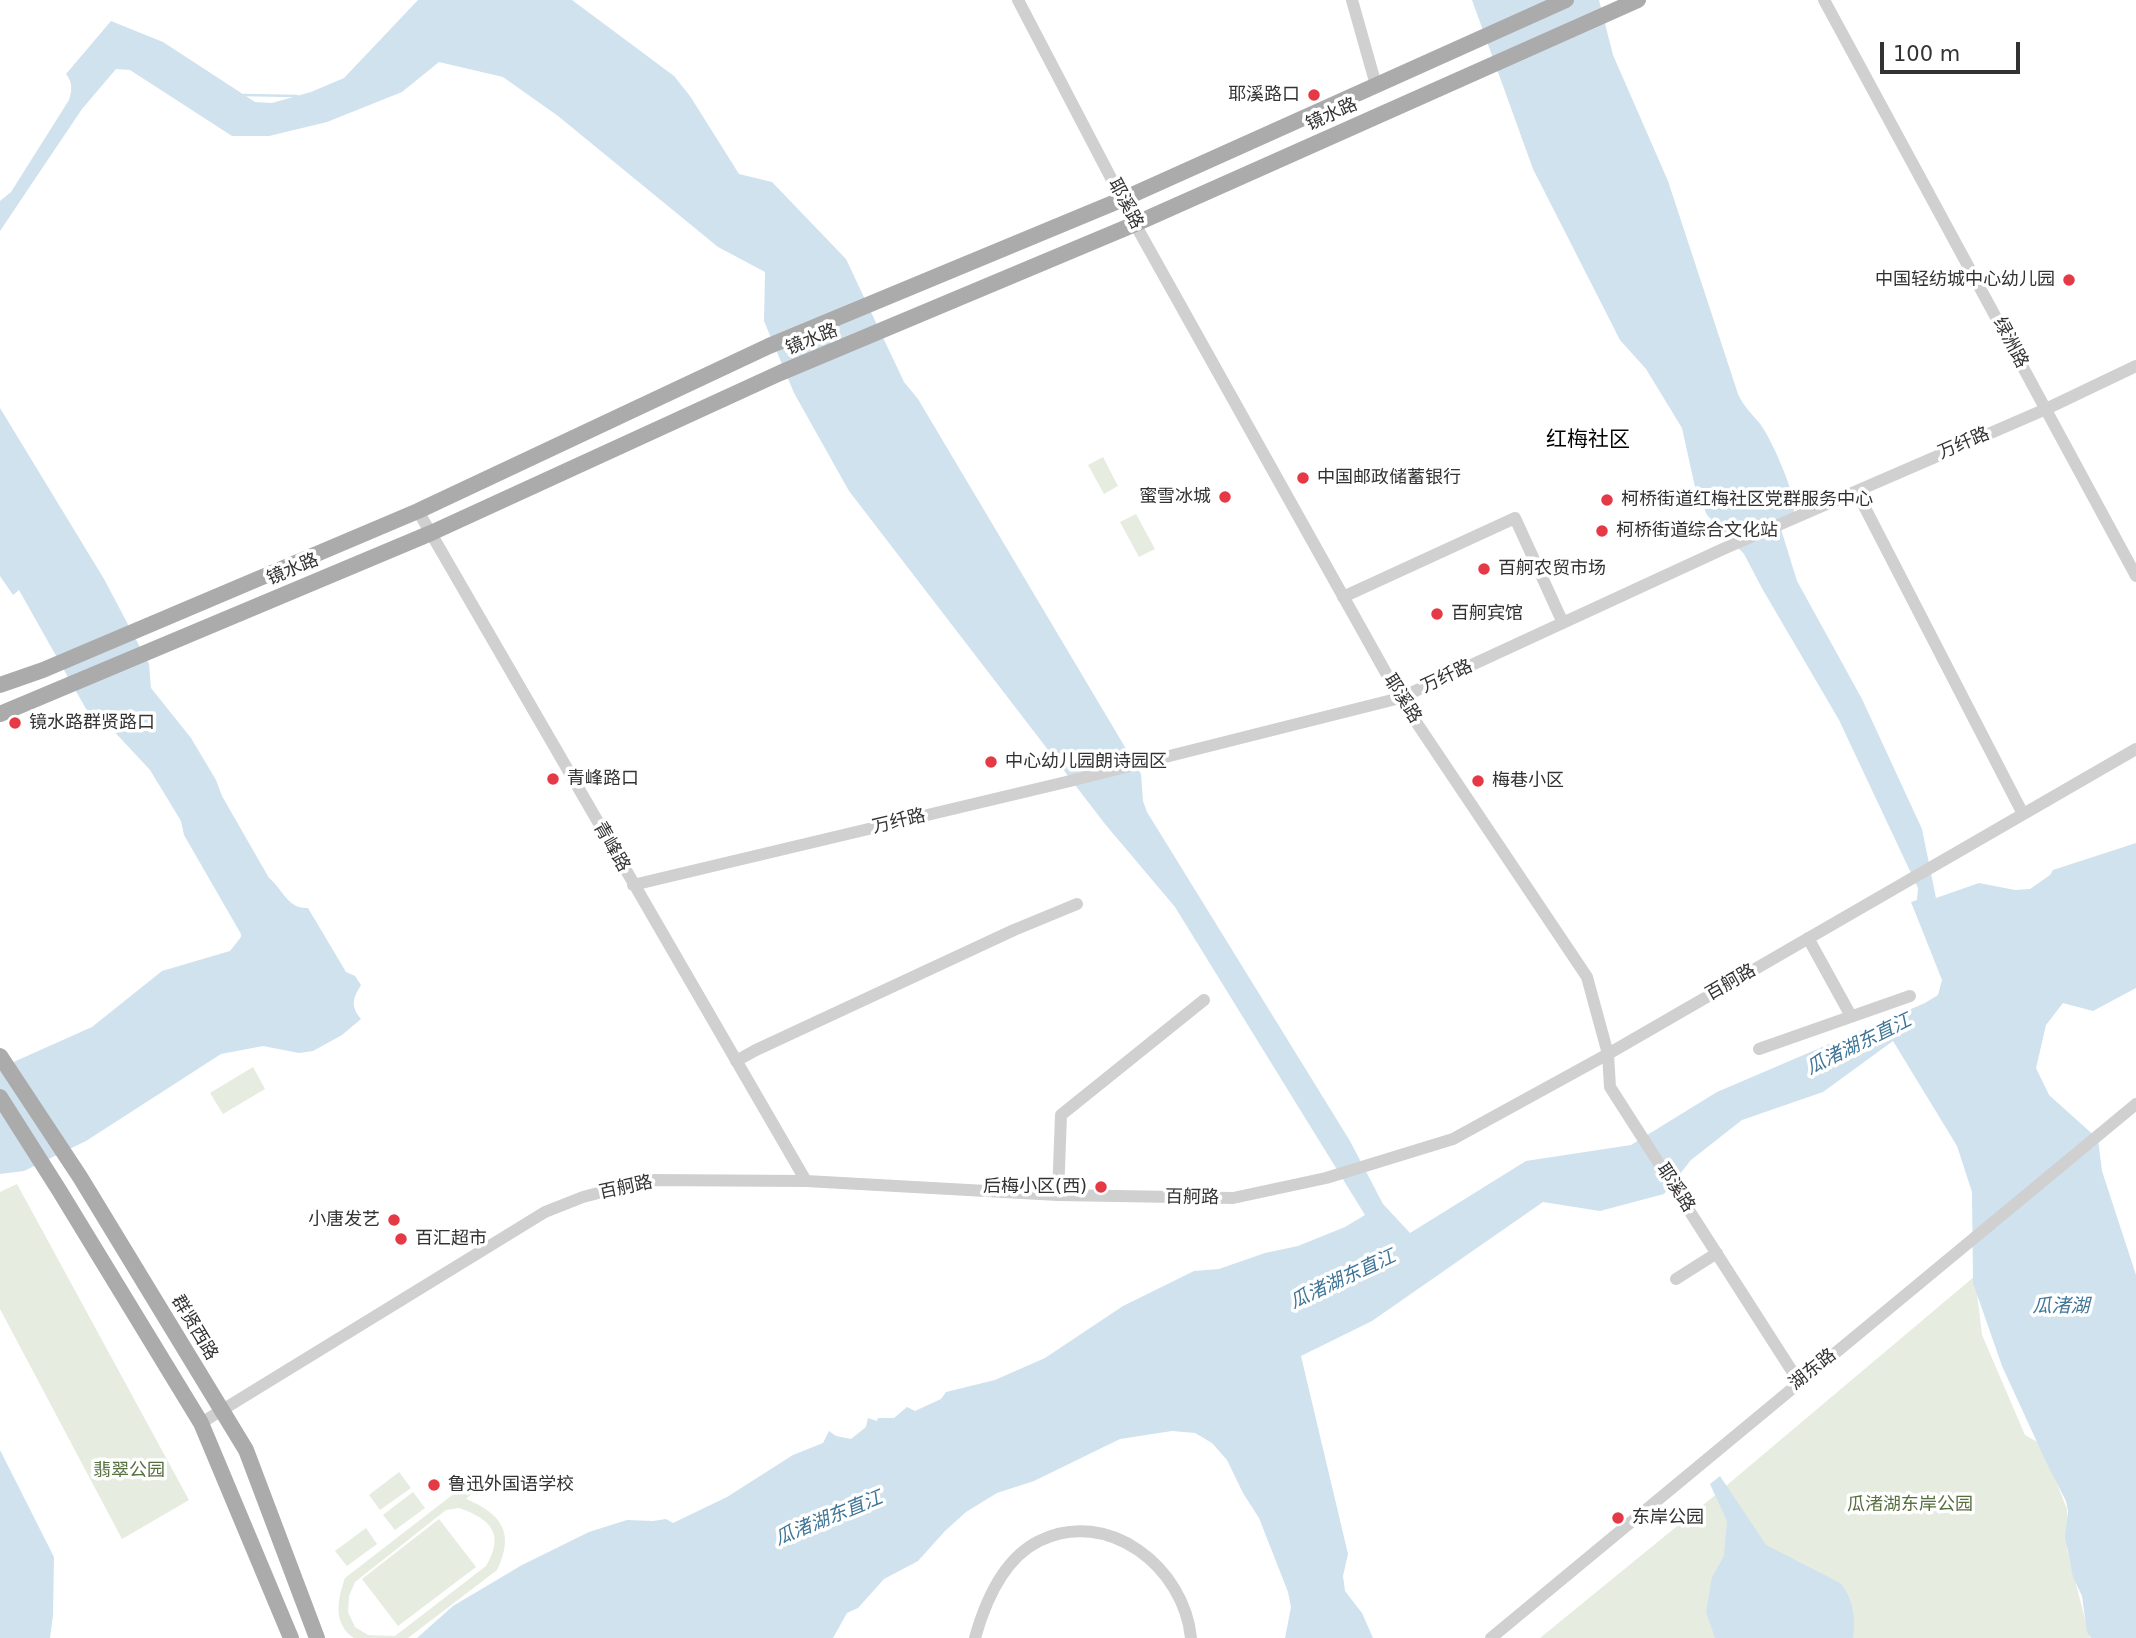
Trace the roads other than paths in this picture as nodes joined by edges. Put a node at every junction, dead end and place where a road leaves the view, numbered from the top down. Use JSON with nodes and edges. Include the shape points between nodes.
{"nodes":[{"id":1,"x":1018,"y":0,"type":"edge"},
{"id":2,"x":1352,"y":0,"type":"edge"},
{"id":3,"x":1566,"y":0,"type":"edge"},
{"id":4,"x":1638,"y":0,"type":"edge"},
{"id":5,"x":1824,"y":0,"type":"edge"},
{"id":6,"x":1376,"y":85,"type":"junction"},
{"id":7,"x":1123,"y":199,"type":"junction"},
{"id":8,"x":1135,"y":224,"type":"junction"},
{"id":9,"x":2136,"y":366,"type":"edge"},
{"id":10,"x":2046,"y":409,"type":"junction"},
{"id":11,"x":1863,"y":504,"type":"dead end"},
{"id":12,"x":418,"y":511,"type":"junction"},
{"id":13,"x":431,"y":533,"type":"junction"},
{"id":14,"x":2136,"y":576,"type":"edge"},
{"id":15,"x":1343,"y":597,"type":"junction"},
{"id":16,"x":1563,"y":623,"type":"junction"},
{"id":17,"x":0,"y":685,"type":"edge"},
{"id":18,"x":1399,"y":698,"type":"junction"},
{"id":19,"x":0,"y":714,"type":"edge"},
{"id":20,"x":2136,"y":749,"type":"edge"},
{"id":21,"x":2023,"y":814,"type":"junction"},
{"id":22,"x":633,"y":885,"type":"junction"},
{"id":23,"x":1077,"y":904,"type":"dead end"},
{"id":24,"x":1808,"y":938,"type":"junction"},
{"id":25,"x":1910,"y":996,"type":"dead end"},
{"id":26,"x":1204,"y":1000,"type":"dead end"},
{"id":27,"x":1851,"y":1016,"type":"junction"},
{"id":28,"x":1759,"y":1049,"type":"dead end"},
{"id":29,"x":1608,"y":1054,"type":"junction"},
{"id":30,"x":0,"y":1056,"type":"edge"},
{"id":31,"x":736,"y":1061,"type":"junction"},
{"id":32,"x":0,"y":1097,"type":"edge"},
{"id":33,"x":2136,"y":1104,"type":"edge"},
{"id":34,"x":806,"y":1181,"type":"junction"},
{"id":35,"x":1058,"y":1195,"type":"junction"},
{"id":36,"x":1717,"y":1253,"type":"junction"},
{"id":37,"x":1676,"y":1279,"type":"dead end"},
{"id":38,"x":1799,"y":1381,"type":"junction"},
{"id":39,"x":221,"y":1410,"type":"junction"},
{"id":40,"x":201,"y":1423,"type":"junction"},
{"id":41,"x":291,"y":1638,"type":"edge"},
{"id":42,"x":317,"y":1638,"type":"edge"},
{"id":43,"x":975,"y":1638,"type":"edge"},
{"id":44,"x":1191,"y":1638,"type":"edge"},
{"id":45,"x":1491,"y":1638,"type":"edge"}],
"edges":[{"from":1,"to":7,"type":"street","name":"耶溪路"},
{"from":2,"to":6,"type":"street"},
{"from":3,"to":6,"type":"main road","name":"镜水路"},
{"from":4,"to":8,"type":"main road","name":"镜水路"},
{"from":5,"to":10,"type":"street","name":"绿洲路"},
{"from":6,"to":7,"type":"main road","name":"镜水路"},
{"from":7,"to":8,"type":"street","name":"耶溪路"},
{"from":7,"to":12,"type":"main road","name":"镜水路","via":[[769,346]]},
{"from":8,"to":13,"type":"main road","name":"镜水路","via":[[780,373]]},
{"from":8,"to":15,"type":"street","name":"耶溪路"},
{"from":9,"to":10,"type":"street","name":"万纤路"},
{"from":10,"to":14,"type":"street","name":"绿洲路"},
{"from":10,"to":16,"type":"street","name":"万纤路"},
{"from":11,"to":21,"type":"street"},
{"from":12,"to":13,"type":"street","name":"青峰路"},
{"from":12,"to":17,"type":"main road","name":"镜水路"},
{"from":13,"to":19,"type":"main road","name":"镜水路"},
{"from":13,"to":22,"type":"street","name":"青峰路"},
{"from":15,"to":16,"type":"street","via":[[1515,518]]},
{"from":15,"to":18,"type":"street","name":"耶溪路"},
{"from":16,"to":18,"type":"street","name":"万纤路"},
{"from":18,"to":22,"type":"street","name":"万纤路"},
{"from":18,"to":29,"type":"street","name":"耶溪路","via":[[1587,977]]},
{"from":20,"to":21,"type":"street","name":"百舸路"},
{"from":21,"to":24,"type":"street","name":"百舸路"},
{"from":22,"to":31,"type":"street","name":"青峰路"},
{"from":23,"to":31,"type":"street"},
{"from":24,"to":27,"type":"street"},
{"from":24,"to":29,"type":"street","name":"百舸路"},
{"from":25,"to":27,"type":"street"},
{"from":26,"to":35,"type":"street","via":[[1060,1115]]},
{"from":27,"to":28,"type":"street"},
{"from":29,"to":35,"type":"street","name":"百舸路","via":[[1453,1139],[1326,1178],[1233,1198]]},
{"from":29,"to":36,"type":"street","name":"耶溪路","via":[[1610,1087]]},
{"from":30,"to":39,"type":"main road","name":"群贤西路","via":[[80,1177]]},
{"from":31,"to":34,"type":"street","name":"青峰路"},
{"from":32,"to":40,"type":"main road"},
{"from":33,"to":38,"type":"street","name":"湖东路"},
{"from":34,"to":35,"type":"street","name":"百舸路"},
{"from":34,"to":39,"type":"street","name":"百舸路","via":[[647,1180],[583,1197],[545,1212]]},
{"from":36,"to":37,"type":"street"},
{"from":36,"to":38,"type":"street","name":"耶溪路"},
{"from":38,"to":45,"type":"street","name":"湖东路"},
{"from":39,"to":40,"type":"street","name":"百舸路"},
{"from":39,"to":42,"type":"main road","name":"群贤西路","via":[[246,1450]]},
{"from":40,"to":41,"type":"main road"},
{"from":43,"to":44,"type":"street","via":[[993,1589],[1014,1560],[1037,1542],[1085,1531],[1124,1542],[1165,1572],[1180,1600]]}]}
